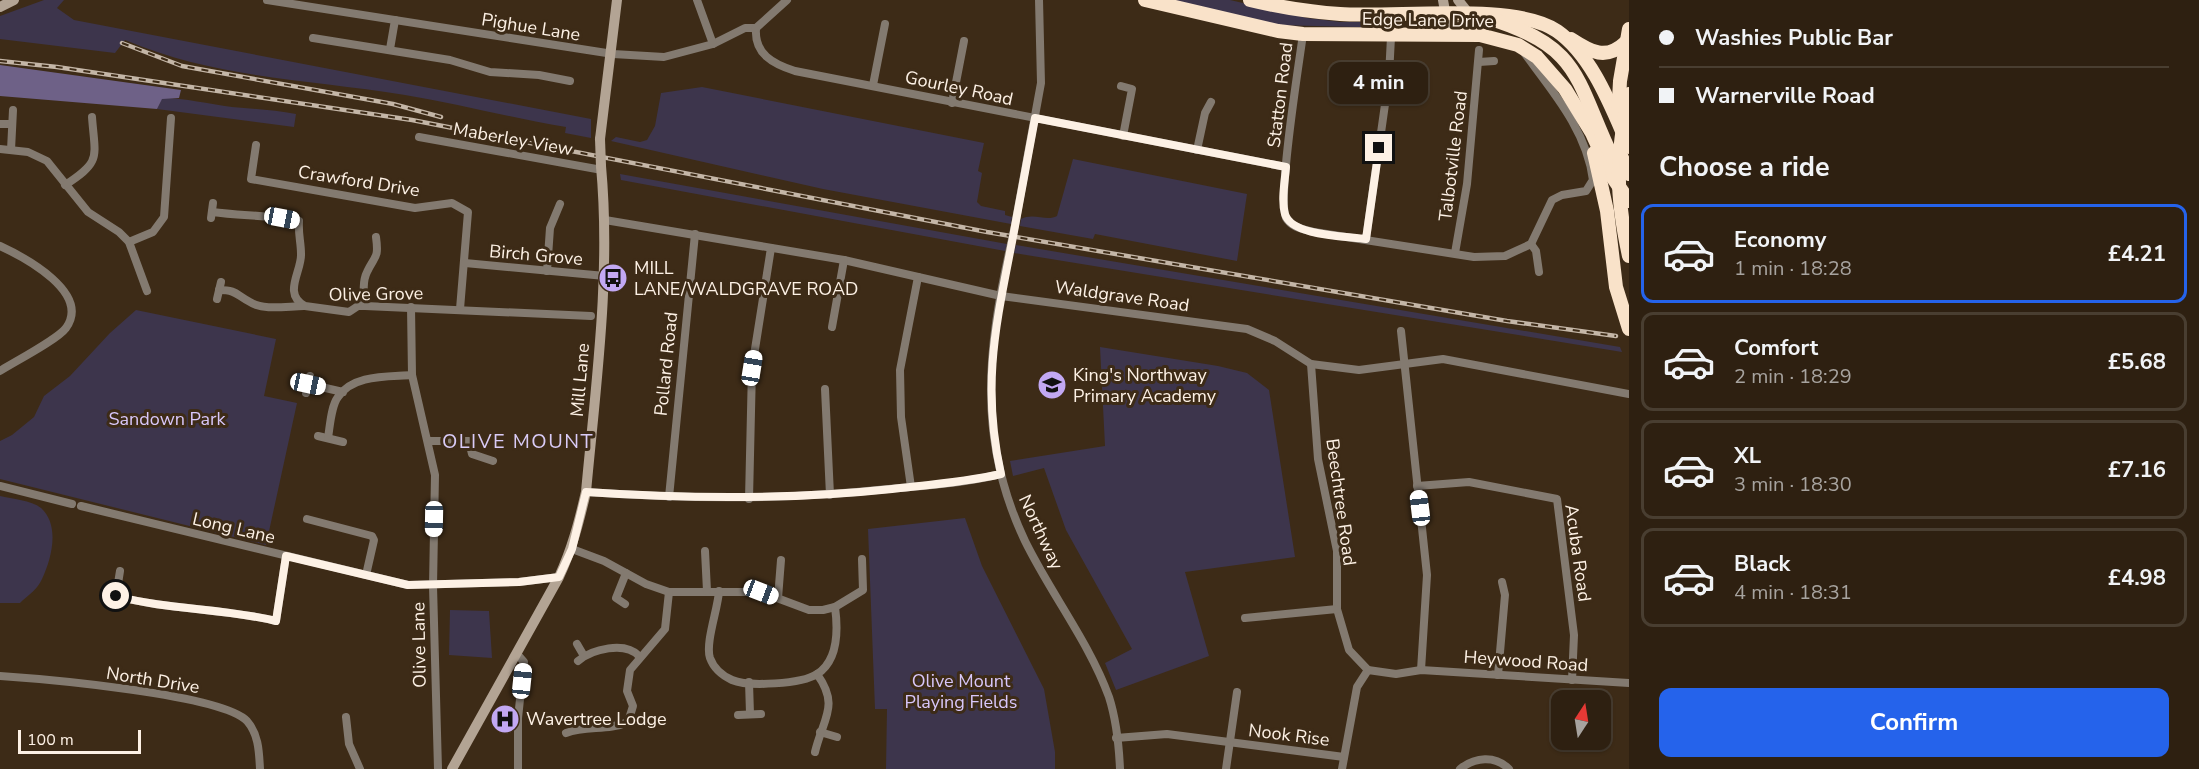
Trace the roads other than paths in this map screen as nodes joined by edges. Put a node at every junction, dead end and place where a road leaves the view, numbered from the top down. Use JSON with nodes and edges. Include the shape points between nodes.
{"nodes":[{"id":1,"x":14,"y":0,"type":"edge"},
{"id":2,"x":267,"y":0,"type":"edge"},
{"id":3,"x":617,"y":0,"type":"edge"},
{"id":4,"x":697,"y":0,"type":"edge"},
{"id":5,"x":787,"y":0,"type":"edge"},
{"id":6,"x":1040,"y":0,"type":"edge"},
{"id":7,"x":1145,"y":0,"type":"edge"},
{"id":8,"x":1250,"y":0,"type":"edge"},
{"id":9,"x":1443,"y":0,"type":"edge"},
{"id":10,"x":1458,"y":0,"type":"edge"},
{"id":11,"x":0,"y":7,"type":"edge"},
{"id":12,"x":1444,"y":15,"type":"junction"},
{"id":13,"x":1474,"y":15,"type":"junction"},
{"id":14,"x":395,"y":21,"type":"junction"},
{"id":15,"x":885,"y":24,"type":"dead end"},
{"id":16,"x":756,"y":28,"type":"junction"},
{"id":17,"x":1558,"y":32,"type":"junction"},
{"id":18,"x":1303,"y":34,"type":"junction"},
{"id":19,"x":1480,"y":35,"type":"junction"},
{"id":20,"x":1628,"y":36,"type":"edge"},
{"id":21,"x":1391,"y":37,"type":"junction"},
{"id":22,"x":314,"y":38,"type":"dead end"},
{"id":23,"x":964,"y":41,"type":"dead end"},
{"id":24,"x":713,"y":44,"type":"junction"},
{"id":25,"x":1518,"y":45,"type":"junction"},
{"id":26,"x":390,"y":49,"type":"junction"},
{"id":27,"x":1479,"y":50,"type":"dead end"},
{"id":28,"x":613,"y":54,"type":"junction"},
{"id":29,"x":1494,"y":61,"type":"dead end"},
{"id":30,"x":1479,"y":62,"type":"junction"},
{"id":31,"x":570,"y":81,"type":"dead end"},
{"id":32,"x":873,"y":85,"type":"junction"},
{"id":33,"x":1120,"y":86,"type":"dead end"},
{"id":34,"x":1629,"y":93,"type":"edge"},
{"id":35,"x":1211,"y":102,"type":"dead end"},
{"id":36,"x":952,"y":103,"type":"junction"},
{"id":37,"x":13,"y":110,"type":"dead end"},
{"id":38,"x":171,"y":118,"type":"dead end"},
{"id":39,"x":1035,"y":118,"type":"junction"},
{"id":40,"x":83,"y":122,"type":"dead end"},
{"id":41,"x":0,"y":123,"type":"edge"},
{"id":42,"x":12,"y":124,"type":"junction"},
{"id":43,"x":1613,"y":134,"type":"edge"},
{"id":44,"x":1123,"y":136,"type":"junction"},
{"id":45,"x":419,"y":137,"type":"dead end"},
{"id":46,"x":256,"y":145,"type":"dead end"},
{"id":47,"x":0,"y":148,"type":"edge"},
{"id":48,"x":11,"y":150,"type":"junction"},
{"id":49,"x":1197,"y":150,"type":"junction"},
{"id":50,"x":1613,"y":160,"type":"junction"},
{"id":51,"x":1286,"y":167,"type":"junction"},
{"id":52,"x":602,"y":168,"type":"junction"},
{"id":53,"x":1611,"y":175,"type":"junction"},
{"id":54,"x":65,"y":185,"type":"junction"},
{"id":55,"x":1627,"y":188,"type":"edge"},
{"id":56,"x":560,"y":204,"type":"dead end"},
{"id":57,"x":212,"y":211,"type":"dead end"},
{"id":58,"x":1607,"y":211,"type":"junction"},
{"id":59,"x":606,"y":220,"type":"junction"},
{"id":60,"x":695,"y":234,"type":"junction"},
{"id":61,"x":1610,"y":236,"type":"junction"},
{"id":62,"x":1629,"y":236,"type":"edge"},
{"id":63,"x":377,"y":237,"type":"dead end"},
{"id":64,"x":1366,"y":239,"type":"junction"},
{"id":65,"x":129,"y":242,"type":"junction"},
{"id":66,"x":1531,"y":244,"type":"junction"},
{"id":67,"x":0,"y":246,"type":"edge"},
{"id":68,"x":771,"y":248,"type":"junction"},
{"id":69,"x":1455,"y":253,"type":"junction"},
{"id":70,"x":1611,"y":253,"type":"junction"},
{"id":71,"x":1629,"y":256,"type":"edge"},
{"id":72,"x":844,"y":260,"type":"junction"},
{"id":73,"x":465,"y":263,"type":"junction"},
{"id":74,"x":547,"y":271,"type":"junction"},
{"id":75,"x":1539,"y":272,"type":"dead end"},
{"id":76,"x":605,"y":276,"type":"junction"},
{"id":77,"x":918,"y":277,"type":"junction"},
{"id":78,"x":147,"y":291,"type":"dead end"},
{"id":79,"x":1001,"y":296,"type":"junction"},
{"id":80,"x":217,"y":299,"type":"dead end"},
{"id":81,"x":305,"y":306,"type":"junction"},
{"id":82,"x":365,"y":306,"type":"junction"},
{"id":83,"x":411,"y":307,"type":"junction"},
{"id":84,"x":460,"y":309,"type":"junction"},
{"id":85,"x":591,"y":316,"type":"dead end"},
{"id":86,"x":832,"y":327,"type":"dead end"},
{"id":87,"x":1629,"y":329,"type":"edge"},
{"id":88,"x":1401,"y":331,"type":"dead end"},
{"id":89,"x":1311,"y":364,"type":"junction"},
{"id":90,"x":1405,"y":365,"type":"junction"},
{"id":91,"x":0,"y":371,"type":"edge"},
{"id":92,"x":412,"y":375,"type":"junction"},
{"id":93,"x":308,"y":384,"type":"dead end"},
{"id":94,"x":825,"y":389,"type":"dead end"},
{"id":95,"x":343,"y":392,"type":"junction"},
{"id":96,"x":1628,"y":394,"type":"edge"},
{"id":97,"x":318,"y":436,"type":"dead end"},
{"id":98,"x":328,"y":438,"type":"junction"},
{"id":99,"x":428,"y":441,"type":"junction"},
{"id":100,"x":343,"y":442,"type":"dead end"},
{"id":101,"x":493,"y":461,"type":"dead end"},
{"id":102,"x":1001,"y":474,"type":"junction"},
{"id":103,"x":0,"y":486,"type":"edge"},
{"id":104,"x":1417,"y":486,"type":"junction"},
{"id":105,"x":911,"y":487,"type":"junction"},
{"id":106,"x":586,"y":492,"type":"junction"},
{"id":107,"x":830,"y":495,"type":"junction"},
{"id":108,"x":669,"y":498,"type":"junction"},
{"id":109,"x":749,"y":499,"type":"junction"},
{"id":110,"x":72,"y":504,"type":"dead end"},
{"id":111,"x":81,"y":506,"type":"dead end"},
{"id":112,"x":307,"y":519,"type":"dead end"},
{"id":113,"x":572,"y":549,"type":"junction"},
{"id":114,"x":705,"y":551,"type":"dead end"},
{"id":115,"x":286,"y":556,"type":"junction"},
{"id":116,"x":862,"y":559,"type":"dead end"},
{"id":117,"x":781,"y":560,"type":"dead end"},
{"id":118,"x":120,"y":571,"type":"dead end"},
{"id":119,"x":626,"y":573,"type":"junction"},
{"id":120,"x":366,"y":575,"type":"junction"},
{"id":121,"x":559,"y":577,"type":"junction"},
{"id":122,"x":1502,"y":582,"type":"dead end"},
{"id":123,"x":433,"y":586,"type":"junction"},
{"id":124,"x":707,"y":591,"type":"junction"},
{"id":125,"x":719,"y":591,"type":"junction"},
{"id":126,"x":669,"y":592,"type":"junction"},
{"id":127,"x":777,"y":598,"type":"junction"},
{"id":128,"x":625,"y":604,"type":"dead end"},
{"id":129,"x":835,"y":607,"type":"junction"},
{"id":130,"x":1337,"y":609,"type":"junction"},
{"id":131,"x":1245,"y":618,"type":"dead end"},
{"id":132,"x":578,"y":644,"type":"dead end"},
{"id":133,"x":517,"y":654,"type":"junction"},
{"id":134,"x":639,"y":657,"type":"junction"},
{"id":135,"x":1368,"y":670,"type":"junction"},
{"id":136,"x":1421,"y":670,"type":"junction"},
{"id":137,"x":817,"y":674,"type":"junction"},
{"id":138,"x":1498,"y":675,"type":"junction"},
{"id":139,"x":0,"y":676,"type":"edge"},
{"id":140,"x":1572,"y":680,"type":"junction"},
{"id":141,"x":749,"y":682,"type":"junction"},
{"id":142,"x":1629,"y":683,"type":"edge"},
{"id":143,"x":1237,"y":692,"type":"dead end"},
{"id":144,"x":750,"y":714,"type":"junction"},
{"id":145,"x":761,"y":714,"type":"dead end"},
{"id":146,"x":738,"y":715,"type":"dead end"},
{"id":147,"x":346,"y":717,"type":"dead end"},
{"id":148,"x":820,"y":732,"type":"junction"},
{"id":149,"x":566,"y":733,"type":"dead end"},
{"id":150,"x":837,"y":737,"type":"dead end"},
{"id":151,"x":1116,"y":738,"type":"junction"},
{"id":152,"x":1230,"y":743,"type":"junction"},
{"id":153,"x":815,"y":752,"type":"dead end"},
{"id":154,"x":1344,"y":757,"type":"junction"},
{"id":155,"x":260,"y":769,"type":"edge"},
{"id":156,"x":360,"y":769,"type":"edge"},
{"id":157,"x":438,"y":769,"type":"edge"},
{"id":158,"x":452,"y":769,"type":"edge"},
{"id":159,"x":518,"y":769,"type":"edge"},
{"id":160,"x":1120,"y":769,"type":"edge"},
{"id":161,"x":1226,"y":769,"type":"edge"},
{"id":162,"x":1341,"y":769,"type":"edge"},
{"id":163,"x":1460,"y":769,"type":"edge"},
{"id":164,"x":1509,"y":769,"type":"edge"}],
"edges":[{"from":1,"to":11,"type":"street"},
{"from":2,"to":14,"type":"street","name":"Pighue Lane"},
{"from":3,"to":28,"type":"street","name":"Mill Lane"},
{"from":4,"to":24,"type":"street"},
{"from":5,"to":16,"type":"street"},
{"from":6,"to":39,"type":"street","name":"Northway","via":[[1042,73]]},
{"from":7,"to":18,"type":"highway","name":"Edge Lane Drive"},
{"from":8,"to":12,"type":"highway","name":"Edge Lane Drive","via":[[1341,14]]},
{"from":9,"to":12,"type":"street"},
{"from":10,"to":13,"type":"street"},
{"from":12,"to":13,"type":"highway","name":"Edge Lane Drive"},
{"from":12,"to":19,"type":"street","via":[[1452,26]]},
{"from":13,"to":17,"type":"highway","name":"Edge Lane Drive","via":[[1512,15]]},
{"from":13,"to":43,"type":"highway","via":[[1526,32],[1562,57]]},
{"from":14,"to":26,"type":"street"},
{"from":14,"to":28,"type":"street","name":"Pighue Lane"},
{"from":15,"to":32,"type":"street"},
{"from":16,"to":24,"type":"street","name":"Pighue Lane","via":[[745,28]]},
{"from":16,"to":32,"type":"street","name":"Gourley Road","via":[[758,45],[775,64]]},
{"from":17,"to":20,"type":"highway","via":[[1596,54],[1609,53]]},
{"from":17,"to":43,"type":"highway","name":"Edge Lane Drive","via":[[1586,64]]},
{"from":18,"to":21,"type":"highway","name":"Edge Lane Drive"},
{"from":18,"to":51,"type":"street","name":"Statton Road"},
{"from":19,"to":21,"type":"highway","name":"Edge Lane Drive"},
{"from":19,"to":25,"type":"highway","name":"Edge Lane Drive"},
{"from":20,"to":43,"type":"highway"},
{"from":21,"to":64,"type":"street"},
{"from":22,"to":26,"type":"street"},
{"from":23,"to":36,"type":"street"},
{"from":24,"to":28,"type":"street","name":"Pighue Lane","via":[[664,57]]},
{"from":25,"to":43,"type":"highway","name":"Edge Lane Drive","via":[[1537,57]]},
{"from":25,"to":66,"type":"street","via":[[1557,96],[1581,139],[1593,180],[1586,191],[1552,200]]},
{"from":26,"to":31,"type":"street","via":[[490,72],[539,75],[560,83]]},
{"from":27,"to":30,"type":"street","name":"Talbotville Road"},
{"from":28,"to":52,"type":"street","name":"Mill Lane","bridge":true,"via":[[600,139]]},
{"from":29,"to":30,"type":"street"},
{"from":30,"to":69,"type":"street","name":"Talbotville Road","via":[[1467,184]]},
{"from":32,"to":36,"type":"street","name":"Gourley Road"},
{"from":33,"to":44,"type":"street","via":[[1132,89]]},
{"from":34,"to":71,"type":"highway","bridge":true,"via":[[1617,174]]},
{"from":35,"to":49,"type":"street"},
{"from":36,"to":39,"type":"street","name":"Gourley Road"},
{"from":37,"to":42,"type":"street"},
{"from":38,"to":65,"type":"street","via":[[164,217],[153,232]]},
{"from":39,"to":44,"type":"street","name":"Gourley Road"},
{"from":39,"to":79,"type":"street","name":"Northway","bridge":true},
{"from":40,"to":54,"type":"street","via":[[92,119],[94,161]]},
{"from":41,"to":42,"type":"street"},
{"from":42,"to":48,"type":"street"},
{"from":43,"to":50,"type":"highway"},
{"from":43,"to":53,"type":"highway","name":"Edge Lane Drive"},
{"from":43,"to":55,"type":"highway"},
{"from":43,"to":58,"type":"highway"},
{"from":44,"to":49,"type":"street","name":"Gourley Road"},
{"from":45,"to":52,"type":"street","name":"Maberley View"},
{"from":46,"to":73,"type":"street","name":"Crawford Drive","via":[[251,179],[415,208],[452,203],[468,212]]},
{"from":47,"to":48,"type":"street"},
{"from":48,"to":54,"type":"street","via":[[28,152],[47,162]]},
{"from":49,"to":51,"type":"street","name":"Gourley Road"},
{"from":50,"to":53,"type":"highway"},
{"from":50,"to":55,"type":"highway"},
{"from":51,"to":64,"type":"street","name":"Statton Road","via":[[1287,220],[1296,228]]},
{"from":52,"to":59,"type":"street","name":"Mill Lane"},
{"from":53,"to":55,"type":"highway","name":"Edge Lane Drive"},
{"from":53,"to":58,"type":"highway"},
{"from":54,"to":65,"type":"street","via":[[88,212]]},
{"from":55,"to":61,"type":"highway"},
{"from":56,"to":74,"type":"street","via":[[550,228]]},
{"from":57,"to":81,"type":"street","name":"Olive Grove","via":[[252,217],[266,214],[299,221],[301,255],[294,282],[297,297]]},
{"from":58,"to":61,"type":"highway"},
{"from":59,"to":60,"type":"street","name":"Waldgrave Road"},
{"from":59,"to":76,"type":"street","name":"Mill Lane"},
{"from":60,"to":68,"type":"street","name":"Waldgrave Road"},
{"from":60,"to":108,"type":"street","name":"Pollard Road"},
{"from":61,"to":70,"type":"highway"},
{"from":62,"to":70,"type":"highway","via":[[1618,241]]},
{"from":63,"to":82,"type":"street","via":[[376,261],[367,272],[364,287]]},
{"from":64,"to":69,"type":"street","name":"Statton Road"},
{"from":65,"to":78,"type":"street"},
{"from":66,"to":69,"type":"street","name":"Statton Road","via":[[1492,258]]},
{"from":66,"to":75,"type":"street"},
{"from":67,"to":91,"type":"street","via":[[54,280],[69,296],[72,317],[64,331]]},
{"from":68,"to":72,"type":"street","name":"Waldgrave Road"},
{"from":68,"to":109,"type":"street","via":[[752,368]]},
{"from":70,"to":87,"type":"highway"},
{"from":72,"to":77,"type":"street","name":"Waldgrave Road"},
{"from":72,"to":86,"type":"street"},
{"from":73,"to":74,"type":"street","name":"Birch Grove"},
{"from":73,"to":84,"type":"street","name":"Crawford Drive"},
{"from":74,"to":76,"type":"street","name":"Birch Grove"},
{"from":76,"to":106,"type":"street","name":"Mill Lane"},
{"from":77,"to":79,"type":"street","name":"Waldgrave Road"},
{"from":77,"to":105,"type":"street","via":[[900,370],[901,417]]},
{"from":79,"to":89,"type":"street","name":"Waldgrave Road","via":[[1247,329]]},
{"from":79,"to":102,"type":"street","name":"Northway","via":[[990,370],[994,441]]},
{"from":80,"to":81,"type":"street","via":[[220,286],[241,294],[250,303]]},
{"from":81,"to":82,"type":"street","name":"Olive Grove","via":[[349,312]]},
{"from":82,"to":83,"type":"street","name":"Olive Grove"},
{"from":83,"to":84,"type":"street","name":"Olive Grove"},
{"from":83,"to":92,"type":"street","name":"Olive Lane"},
{"from":84,"to":85,"type":"street","name":"Olive Grove"},
{"from":88,"to":90,"type":"street"},
{"from":89,"to":90,"type":"street","name":"Waldgrave Road","via":[[1359,370]]},
{"from":89,"to":130,"type":"street","name":"Beechtree Road","via":[[1318,459],[1337,551]]},
{"from":90,"to":96,"type":"street","name":"Waldgrave Road","via":[[1443,359]]},
{"from":90,"to":104,"type":"street"},
{"from":92,"to":95,"type":"street","via":[[370,378]]},
{"from":92,"to":99,"type":"street","name":"Olive Lane"},
{"from":93,"to":95,"type":"street"},
{"from":94,"to":107,"type":"street"},
{"from":95,"to":98,"type":"street","via":[[337,398]]},
{"from":97,"to":98,"type":"street"},
{"from":98,"to":100,"type":"street"},
{"from":99,"to":101,"type":"street","via":[[469,441],[472,454]]},
{"from":99,"to":123,"type":"street","name":"Olive Lane","via":[[435,475]]},
{"from":102,"to":105,"type":"street"},
{"from":102,"to":151,"type":"street","name":"Northway","via":[[1026,543],[1109,698]]},
{"from":103,"to":110,"type":"street"},
{"from":104,"to":136,"type":"street","via":[[1427,575]]},
{"from":104,"to":140,"type":"street","name":"Acuba Road","via":[[1469,483],[1557,499],[1574,635]]},
{"from":105,"to":107,"type":"street"},
{"from":106,"to":108,"type":"street"},
{"from":106,"to":113,"type":"street","name":"Mill Lane"},
{"from":107,"to":109,"type":"street"},
{"from":108,"to":109,"type":"street"},
{"from":111,"to":115,"type":"street","name":"Long Lane"},
{"from":112,"to":120,"type":"street","via":[[372,536]]},
{"from":113,"to":119,"type":"street"},
{"from":113,"to":121,"type":"street","name":"Mill Lane"},
{"from":114,"to":124,"type":"street"},
{"from":115,"to":118,"type":"street","via":[[276,621],[116,596]]},
{"from":115,"to":120,"type":"street","name":"Long Lane"},
{"from":116,"to":129,"type":"street","via":[[859,570],[863,590]]},
{"from":117,"to":127,"type":"street"},
{"from":119,"to":126,"type":"street"},
{"from":119,"to":128,"type":"street","via":[[613,601]]},
{"from":120,"to":123,"type":"street","name":"Long Lane","via":[[408,585]]},
{"from":121,"to":123,"type":"street","name":"Long Lane"},
{"from":121,"to":133,"type":"street","name":"Mill Lane"},
{"from":122,"to":138,"type":"street","via":[[1505,595]]},
{"from":123,"to":157,"type":"street","name":"Olive Lane"},
{"from":124,"to":125,"type":"street"},
{"from":124,"to":126,"type":"street"},
{"from":125,"to":127,"type":"street","via":[[761,592]]},
{"from":125,"to":141,"type":"street","via":[[708,651],[716,670],[734,681]]},
{"from":126,"to":134,"type":"street","via":[[665,629]]},
{"from":127,"to":129,"type":"street","via":[[808,610]]},
{"from":129,"to":137,"type":"street","via":[[836,642],[826,665]]},
{"from":130,"to":131,"type":"street"},
{"from":130,"to":135,"type":"street","name":"Beechtree Road","via":[[1349,650]]},
{"from":132,"to":134,"type":"street","via":[[581,658],[601,650],[623,648]]},
{"from":133,"to":158,"type":"street","name":"Mill Lane"},
{"from":133,"to":159,"type":"street","via":[[524,662]]},
{"from":134,"to":149,"type":"street","via":[[628,680],[627,691],[633,706],[628,722],[615,728],[575,729]]},
{"from":135,"to":136,"type":"street","name":"Heywood Road","via":[[1396,674]]},
{"from":135,"to":154,"type":"street","via":[[1357,687]]},
{"from":136,"to":138,"type":"street","name":"Heywood Road"},
{"from":137,"to":141,"type":"street","via":[[798,682]]},
{"from":137,"to":148,"type":"street","via":[[831,701]]},
{"from":138,"to":140,"type":"street","name":"Heywood Road"},
{"from":139,"to":155,"type":"street","name":"North Drive","via":[[55,680],[210,704],[246,720],[254,732]]},
{"from":140,"to":142,"type":"street","name":"Heywood Road"},
{"from":141,"to":144,"type":"street"},
{"from":143,"to":152,"type":"street","name":"Nook Rise"},
{"from":144,"to":145,"type":"street"},
{"from":144,"to":146,"type":"street"},
{"from":147,"to":156,"type":"street","via":[[349,744]]},
{"from":148,"to":150,"type":"street"},
{"from":148,"to":153,"type":"street"},
{"from":151,"to":152,"type":"street","name":"Nook Rise","via":[[1167,734]]},
{"from":151,"to":160,"type":"street","name":"Northway"},
{"from":152,"to":154,"type":"street","name":"Nook Rise"},
{"from":152,"to":161,"type":"street","name":"Nook Rise"},
{"from":154,"to":162,"type":"street"},
{"from":163,"to":164,"type":"street","via":[[1484,759],[1495,760]]}]}
